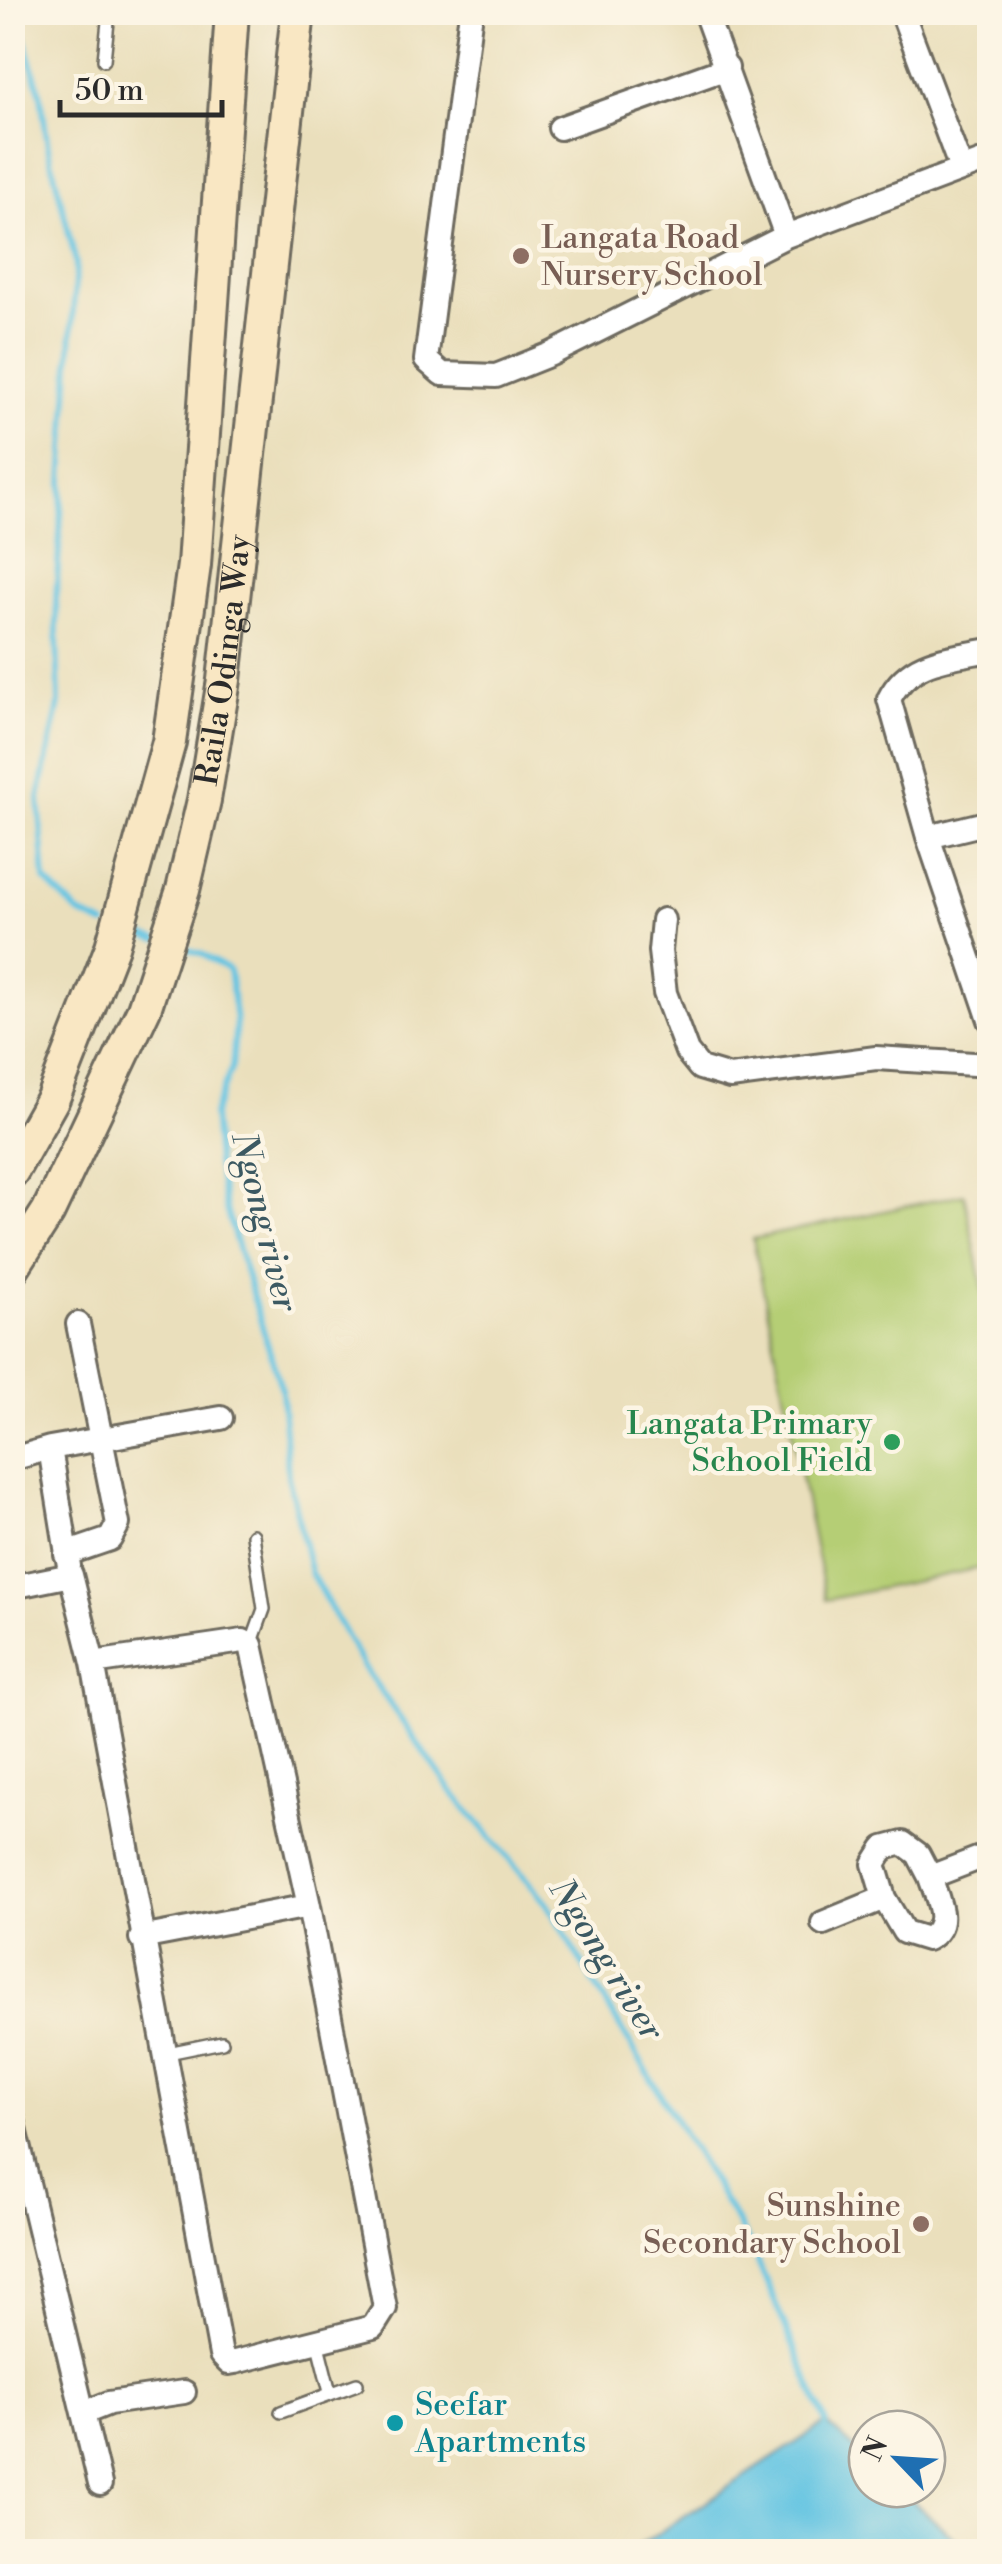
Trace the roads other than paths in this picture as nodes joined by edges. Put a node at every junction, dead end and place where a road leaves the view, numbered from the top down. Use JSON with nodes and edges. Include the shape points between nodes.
{"nodes":[{"id":1,"x":109,"y":12,"type":"edge"},
{"id":2,"x":232,"y":12,"type":"edge"},
{"id":3,"x":298,"y":12,"type":"edge"},
{"id":4,"x":471,"y":12,"type":"edge"},
{"id":5,"x":705,"y":12,"type":"edge"},
{"id":6,"x":902,"y":12,"type":"edge"},
{"id":7,"x":104,"y":60,"type":"dead end"},
{"id":8,"x":727,"y":68,"type":"junction"},
{"id":9,"x":560,"y":128,"type":"dead end"},
{"id":10,"x":990,"y":158,"type":"edge"},
{"id":11,"x":960,"y":166,"type":"junction"},
{"id":12,"x":786,"y":236,"type":"junction"},
{"id":13,"x":208,"y":370,"type":"junction"},
{"id":14,"x":256,"y":370,"type":"junction"},
{"id":15,"x":990,"y":650,"type":"edge"},
{"id":16,"x":990,"y":822,"type":"edge"},
{"id":17,"x":928,"y":837,"type":"junction"},
{"id":18,"x":663,"y":920,"type":"dead end"},
{"id":19,"x":990,"y":1020,"type":"edge"},
{"id":20,"x":990,"y":1066,"type":"edge"},
{"id":21,"x":12,"y":1171,"type":"edge"},
{"id":22,"x":12,"y":1268,"type":"edge"},
{"id":23,"x":78,"y":1324,"type":"dead end"},
{"id":24,"x":221,"y":1418,"type":"dead end"},
{"id":25,"x":102,"y":1439,"type":"junction"},
{"id":26,"x":50,"y":1448,"type":"junction"},
{"id":27,"x":12,"y":1459,"type":"edge"},
{"id":28,"x":253,"y":1534,"type":"dead end"},
{"id":29,"x":68,"y":1564,"type":"junction"},
{"id":30,"x":12,"y":1587,"type":"edge"},
{"id":31,"x":251,"y":1645,"type":"junction"},
{"id":32,"x":94,"y":1663,"type":"junction"},
{"id":33,"x":990,"y":1854,"type":"edge"},
{"id":34,"x":930,"y":1877,"type":"junction"},
{"id":35,"x":884,"y":1898,"type":"junction"},
{"id":36,"x":309,"y":1906,"type":"junction"},
{"id":37,"x":824,"y":1923,"type":"dead end"},
{"id":38,"x":141,"y":1938,"type":"junction"},
{"id":39,"x":222,"y":2042,"type":"dead end"},
{"id":40,"x":164,"y":2054,"type":"junction"},
{"id":41,"x":12,"y":2116,"type":"edge"},
{"id":42,"x":317,"y":2341,"type":"junction"},
{"id":43,"x":357,"y":2384,"type":"dead end"},
{"id":44,"x":184,"y":2392,"type":"dead end"},
{"id":45,"x":330,"y":2392,"type":"junction"},
{"id":46,"x":281,"y":2412,"type":"dead end"},
{"id":47,"x":84,"y":2414,"type":"junction"},
{"id":48,"x":100,"y":2484,"type":"dead end"}],
"edges":[{"from":1,"to":7,"type":"lane"},
{"from":2,"to":13,"type":"main road","name":"Raila Odinga Way"},
{"from":3,"to":14,"type":"main road","name":"Raila Odinga Way"},
{"from":4,"to":12,"type":"street","via":[[430,367],[459,378],[496,376]]},
{"from":5,"to":8,"type":"street"},
{"from":6,"to":11,"type":"street"},
{"from":8,"to":9,"type":"street"},
{"from":8,"to":12,"type":"street"},
{"from":10,"to":11,"type":"street"},
{"from":11,"to":12,"type":"street"},
{"from":13,"to":14,"type":"main road"},
{"from":13,"to":21,"type":"main road","name":"Raila Odinga Way","via":[[194,565],[169,742],[112,947],[53,1098]]},
{"from":14,"to":22,"type":"main road","name":"Raila Odinga Way","via":[[224,680],[204,800],[165,945],[108,1092]]},
{"from":15,"to":17,"type":"street","via":[[920,665],[898,682],[889,700]]},
{"from":16,"to":17,"type":"street"},
{"from":17,"to":19,"type":"street"},
{"from":18,"to":20,"type":"street","via":[[665,994],[700,1068],[730,1077],[876,1058]]},
{"from":23,"to":25,"type":"street"},
{"from":24,"to":25,"type":"street"},
{"from":25,"to":26,"type":"street"},
{"from":25,"to":29,"type":"street","via":[[118,1524],[110,1540]]},
{"from":26,"to":27,"type":"street"},
{"from":26,"to":29,"type":"street"},
{"from":28,"to":31,"type":"lane","via":[[264,1609]]},
{"from":29,"to":30,"type":"street"},
{"from":29,"to":32,"type":"street"},
{"from":31,"to":32,"type":"street"},
{"from":31,"to":36,"type":"street"},
{"from":32,"to":38,"type":"street"},
{"from":33,"to":34,"type":"street"},
{"from":34,"to":35,"type":"street","via":[[904,1843],[884,1848],[874,1864]]},
{"from":34,"to":35,"type":"street","via":[[942,1915],[927,1939],[904,1932]]},
{"from":35,"to":37,"type":"street"},
{"from":36,"to":38,"type":"street"},
{"from":36,"to":42,"type":"street","via":[[385,2308],[373,2327]]},
{"from":38,"to":40,"type":"street"},
{"from":39,"to":40,"type":"lane"},
{"from":40,"to":42,"type":"street","via":[[221,2355],[235,2362]]},
{"from":41,"to":47,"type":"street"},
{"from":42,"to":45,"type":"lane"},
{"from":43,"to":45,"type":"lane"},
{"from":44,"to":47,"type":"street","via":[[110,2403]]},
{"from":45,"to":46,"type":"lane"},
{"from":47,"to":48,"type":"street"}]}
